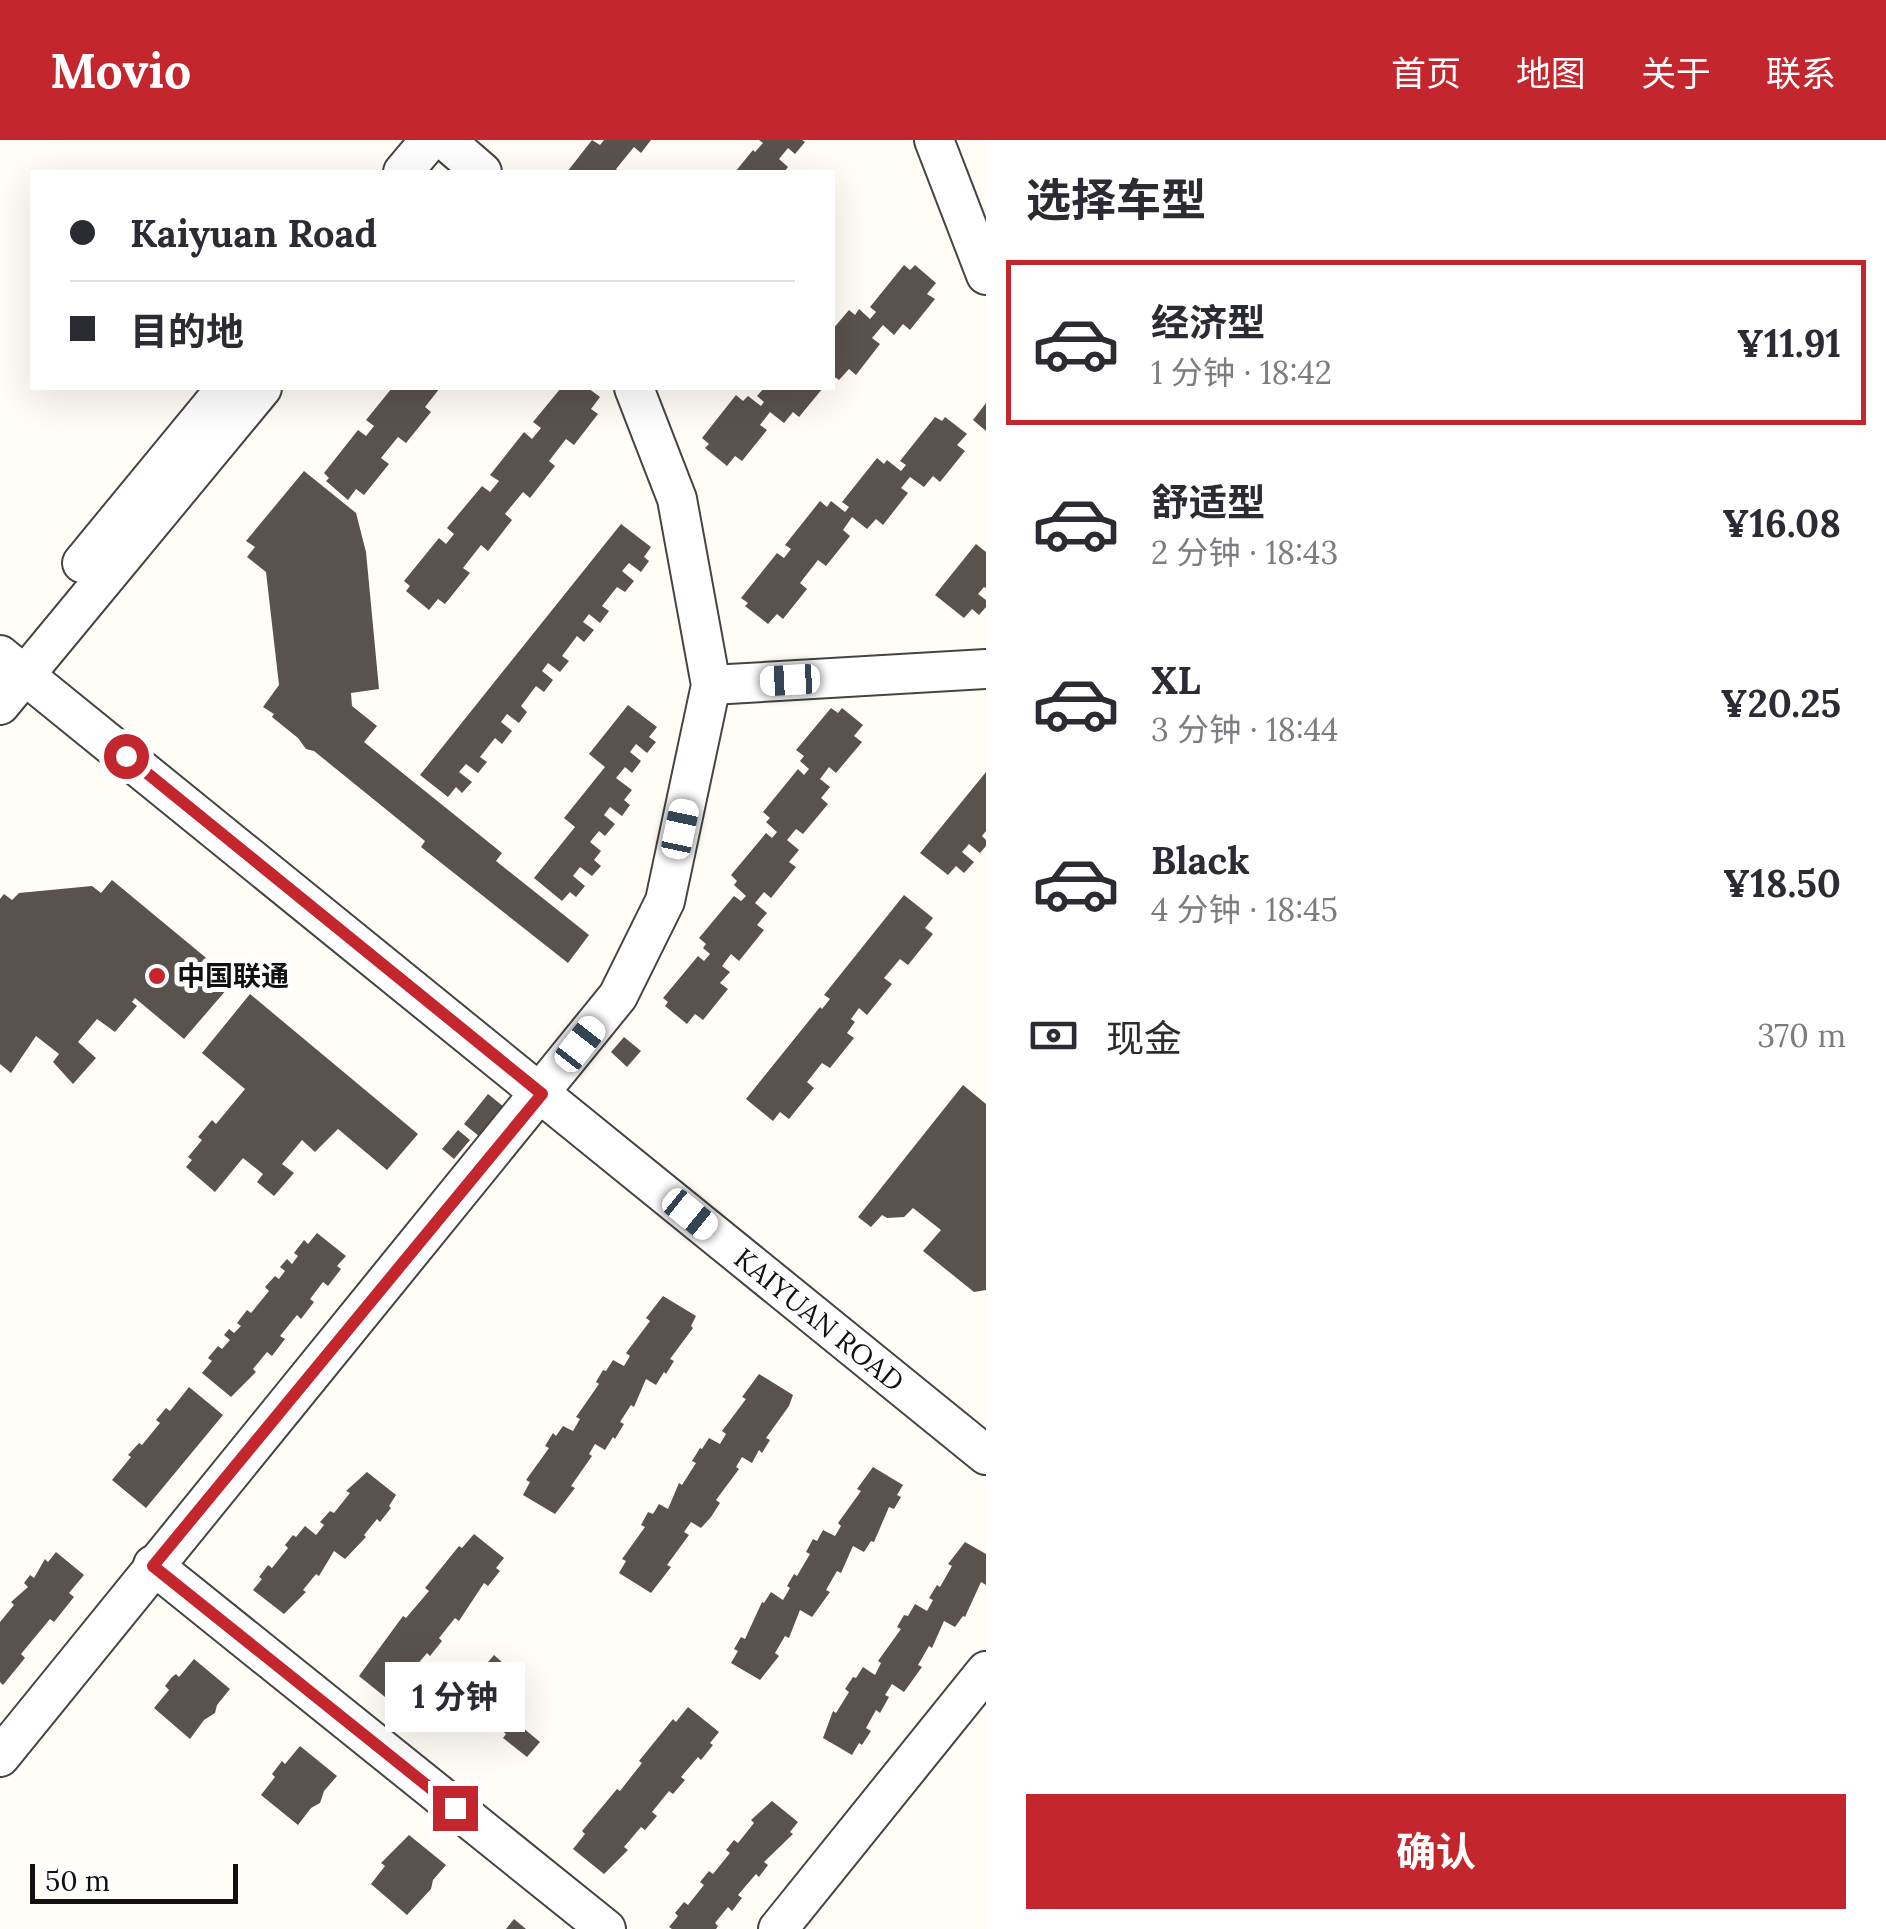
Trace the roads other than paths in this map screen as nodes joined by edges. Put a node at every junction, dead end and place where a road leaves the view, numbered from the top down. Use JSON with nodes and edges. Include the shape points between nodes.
{"nodes":[{"id":1,"x":934,"y":140,"type":"edge"},
{"id":2,"x":453,"y":152,"type":"edge"},
{"id":3,"x":408,"y":170,"type":"edge"},
{"id":4,"x":986,"y":275,"type":"edge"},
{"id":5,"x":224,"y":390,"type":"edge"},
{"id":6,"x":260,"y":390,"type":"edge"},
{"id":7,"x":635,"y":390,"type":"edge"},
{"id":8,"x":7,"y":663,"type":"edge"},
{"id":9,"x":986,"y":668,"type":"edge"},
{"id":10,"x":711,"y":685,"type":"junction"},
{"id":11,"x":0,"y":705,"type":"edge"},
{"id":12,"x":542,"y":1094,"type":"junction"},
{"id":13,"x":986,"y":1455,"type":"edge"},
{"id":14,"x":153,"y":1566,"type":"junction"},
{"id":15,"x":986,"y":1671,"type":"edge"},
{"id":16,"x":0,"y":1756,"type":"edge"},
{"id":17,"x":606,"y":1929,"type":"edge"},
{"id":18,"x":778,"y":1929,"type":"edge"}],
"edges":[{"from":1,"to":4,"type":"street"},
{"from":2,"to":3,"type":"street"},
{"from":5,"to":8,"type":"street"},
{"from":6,"to":8,"type":"street"},
{"from":7,"to":10,"type":"street","via":[[677,499]]},
{"from":8,"to":11,"type":"street"},
{"from":8,"to":12,"type":"street","name":"KAIYUAN ROAD"},
{"from":9,"to":10,"type":"street"},
{"from":10,"to":12,"type":"street","via":[[665,902],[618,996]]},
{"from":12,"to":13,"type":"street","name":"KAIYUAN ROAD"},
{"from":12,"to":14,"type":"street"},
{"from":14,"to":16,"type":"street"},
{"from":14,"to":17,"type":"street"},
{"from":15,"to":18,"type":"street"}]}
